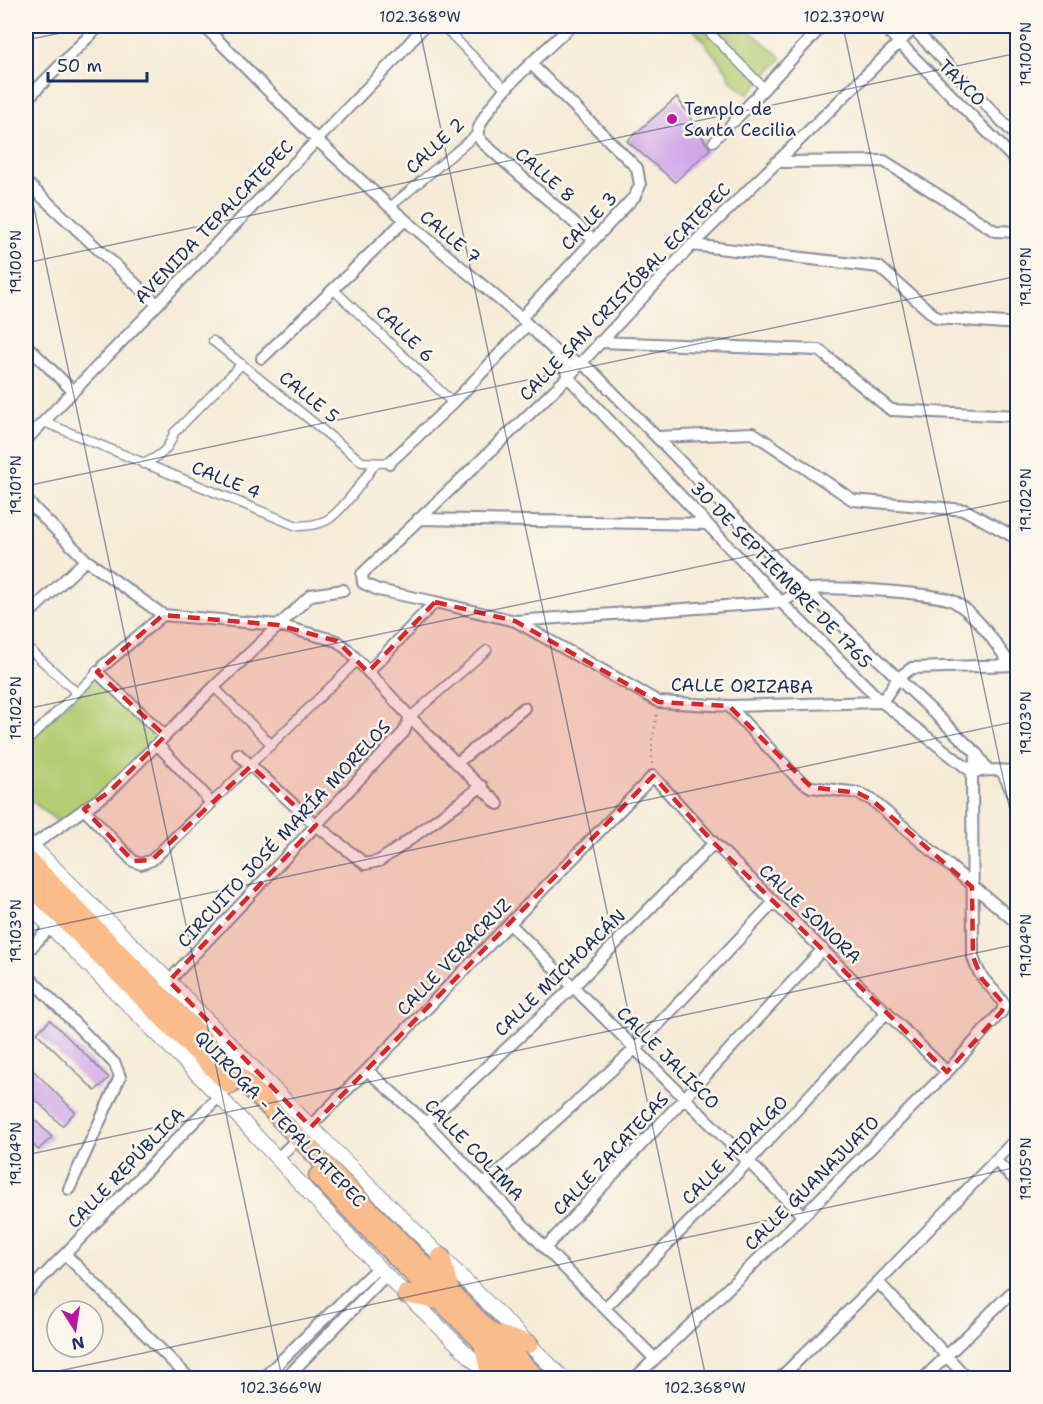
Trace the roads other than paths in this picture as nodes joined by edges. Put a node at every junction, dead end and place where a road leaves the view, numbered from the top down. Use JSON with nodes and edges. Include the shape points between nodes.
{"nodes":[{"id":1,"x":99,"y":26,"type":"edge"},
{"id":2,"x":204,"y":26,"type":"edge"},
{"id":3,"x":424,"y":26,"type":"edge"},
{"id":4,"x":444,"y":26,"type":"edge"},
{"id":5,"x":571,"y":26,"type":"edge"},
{"id":6,"x":703,"y":26,"type":"edge"},
{"id":7,"x":800,"y":26,"type":"edge"},
{"id":8,"x":822,"y":26,"type":"edge"},
{"id":9,"x":883,"y":26,"type":"edge"},
{"id":10,"x":913,"y":27,"type":"edge"},
{"id":11,"x":811,"y":36,"type":"junction"},
{"id":12,"x":900,"y":44,"type":"junction"},
{"id":13,"x":531,"y":64,"type":"junction"},
{"id":14,"x":504,"y":88,"type":"junction"},
{"id":15,"x":765,"y":89,"type":"junction"},
{"id":16,"x":26,"y":100,"type":"edge"},
{"id":17,"x":734,"y":121,"type":"joint"},
{"id":18,"x":477,"y":134,"type":"junction"},
{"id":19,"x":1017,"y":138,"type":"edge"},
{"id":20,"x":317,"y":140,"type":"junction"},
{"id":21,"x":713,"y":142,"type":"dead end"},
{"id":22,"x":776,"y":162,"type":"junction"},
{"id":23,"x":1017,"y":163,"type":"edge"},
{"id":24,"x":26,"y":182,"type":"edge"},
{"id":25,"x":390,"y":207,"type":"junction"},
{"id":26,"x":405,"y":220,"type":"junction"},
{"id":27,"x":1017,"y":232,"type":"edge"},
{"id":28,"x":594,"y":240,"type":"junction"},
{"id":29,"x":692,"y":245,"type":"junction"},
{"id":30,"x":334,"y":290,"type":"junction"},
{"id":31,"x":157,"y":304,"type":"junction"},
{"id":32,"x":524,"y":321,"type":"junction"},
{"id":33,"x":1017,"y":324,"type":"edge"},
{"id":34,"x":213,"y":341,"type":"dead end"},
{"id":35,"x":599,"y":342,"type":"junction"},
{"id":36,"x":26,"y":345,"type":"edge"},
{"id":37,"x":262,"y":358,"type":"dead end"},
{"id":38,"x":562,"y":358,"type":"junction"},
{"id":39,"x":581,"y":363,"type":"junction"},
{"id":40,"x":242,"y":364,"type":"junction"},
{"id":41,"x":568,"y":377,"type":"junction"},
{"id":42,"x":73,"y":391,"type":"junction"},
{"id":43,"x":453,"y":403,"type":"junction"},
{"id":44,"x":1017,"y":416,"type":"edge"},
{"id":45,"x":44,"y":422,"type":"junction"},
{"id":46,"x":657,"y":437,"type":"junction"},
{"id":47,"x":26,"y":440,"type":"edge"},
{"id":48,"x":389,"y":463,"type":"joint"},
{"id":49,"x":143,"y":464,"type":"junction"},
{"id":50,"x":375,"y":464,"type":"junction"},
{"id":51,"x":26,"y":500,"type":"edge"},
{"id":52,"x":418,"y":519,"type":"junction"},
{"id":53,"x":706,"y":524,"type":"junction"},
{"id":54,"x":1017,"y":539,"type":"edge"},
{"id":55,"x":86,"y":560,"type":"junction"},
{"id":56,"x":343,"y":590,"type":"dead end"},
{"id":57,"x":806,"y":590,"type":"junction"},
{"id":58,"x":435,"y":602,"type":"junction"},
{"id":59,"x":781,"y":602,"type":"junction"},
{"id":60,"x":163,"y":615,"type":"junction"},
{"id":61,"x":26,"y":616,"type":"edge"},
{"id":62,"x":515,"y":621,"type":"junction"},
{"id":63,"x":278,"y":625,"type":"junction"},
{"id":64,"x":26,"y":646,"type":"edge"},
{"id":65,"x":488,"y":650,"type":"dead end"},
{"id":66,"x":358,"y":660,"type":"junction"},
{"id":67,"x":1014,"y":665,"type":"edge"},
{"id":68,"x":101,"y":669,"type":"junction"},
{"id":69,"x":368,"y":672,"type":"junction"},
{"id":70,"x":898,"y":678,"type":"junction"},
{"id":71,"x":214,"y":687,"type":"junction"},
{"id":72,"x":76,"y":692,"type":"junction"},
{"id":73,"x":882,"y":702,"type":"junction"},
{"id":74,"x":729,"y":706,"type":"junction"},
{"id":75,"x":524,"y":708,"type":"dead end"},
{"id":76,"x":410,"y":717,"type":"junction"},
{"id":77,"x":161,"y":740,"type":"junction"},
{"id":78,"x":26,"y":742,"type":"edge"},
{"id":79,"x":272,"y":745,"type":"junction"},
{"id":80,"x":238,"y":754,"type":"dead end"},
{"id":81,"x":977,"y":754,"type":"junction"},
{"id":82,"x":457,"y":763,"type":"junction"},
{"id":83,"x":251,"y":766,"type":"junction"},
{"id":84,"x":988,"y":770,"type":"junction"},
{"id":85,"x":1002,"y":771,"type":"junction"},
{"id":86,"x":1017,"y":771,"type":"edge"},
{"id":87,"x":972,"y":772,"type":"junction"},
{"id":88,"x":653,"y":776,"type":"joint"},
{"id":89,"x":482,"y":786,"type":"junction"},
{"id":90,"x":210,"y":804,"type":"junction"},
{"id":91,"x":498,"y":804,"type":"dead end"},
{"id":92,"x":1017,"y":804,"type":"edge"},
{"id":93,"x":84,"y":809,"type":"junction"},
{"id":94,"x":316,"y":825,"type":"junction"},
{"id":95,"x":714,"y":843,"type":"junction"},
{"id":96,"x":27,"y":849,"type":"edge"},
{"id":97,"x":26,"y":881,"type":"edge"},
{"id":98,"x":972,"y":886,"type":"junction"},
{"id":99,"x":26,"y":902,"type":"edge"},
{"id":100,"x":774,"y":902,"type":"junction"},
{"id":101,"x":66,"y":911,"type":"junction"},
{"id":102,"x":510,"y":924,"type":"junction"},
{"id":103,"x":1017,"y":924,"type":"edge"},
{"id":104,"x":823,"y":950,"type":"junction"},
{"id":105,"x":26,"y":953,"type":"edge"},
{"id":106,"x":26,"y":974,"type":"edge"},
{"id":107,"x":164,"y":986,"type":"junction"},
{"id":108,"x":573,"y":987,"type":"junction"},
{"id":109,"x":887,"y":1012,"type":"junction"},
{"id":110,"x":635,"y":1049,"type":"junction"},
{"id":111,"x":367,"y":1070,"type":"junction"},
{"id":112,"x":947,"y":1072,"type":"junction"},
{"id":113,"x":234,"y":1080,"type":"junction"},
{"id":114,"x":685,"y":1098,"type":"junction"},
{"id":115,"x":426,"y":1123,"type":"junction"},
{"id":116,"x":1017,"y":1137,"type":"edge"},
{"id":117,"x":294,"y":1143,"type":"junction"},
{"id":118,"x":996,"y":1161,"type":"junction"},
{"id":119,"x":748,"y":1162,"type":"junction"},
{"id":120,"x":1017,"y":1183,"type":"edge"},
{"id":121,"x":485,"y":1184,"type":"junction"},
{"id":122,"x":69,"y":1189,"type":"dead end"},
{"id":123,"x":803,"y":1216,"type":"junction"},
{"id":124,"x":545,"y":1248,"type":"junction"},
{"id":125,"x":65,"y":1254,"type":"junction"},
{"id":126,"x":441,"y":1257,"type":"junction"},
{"id":127,"x":382,"y":1271,"type":"junction"},
{"id":128,"x":878,"y":1282,"type":"junction"},
{"id":129,"x":1017,"y":1286,"type":"edge"},
{"id":130,"x":26,"y":1294,"type":"edge"},
{"id":131,"x":406,"y":1294,"type":"junction"},
{"id":132,"x":446,"y":1296,"type":"junction"},
{"id":133,"x":605,"y":1308,"type":"junction"},
{"id":134,"x":486,"y":1338,"type":"junction"},
{"id":135,"x":530,"y":1344,"type":"junction"},
{"id":136,"x":946,"y":1357,"type":"junction"},
{"id":137,"x":655,"y":1359,"type":"junction"},
{"id":138,"x":189,"y":1378,"type":"edge"},
{"id":139,"x":263,"y":1378,"type":"edge"},
{"id":140,"x":286,"y":1378,"type":"edge"},
{"id":141,"x":491,"y":1378,"type":"edge"},
{"id":142,"x":519,"y":1378,"type":"edge"},
{"id":143,"x":537,"y":1378,"type":"edge"},
{"id":144,"x":563,"y":1378,"type":"edge"},
{"id":145,"x":635,"y":1378,"type":"edge"},
{"id":146,"x":780,"y":1378,"type":"edge"},
{"id":147,"x":924,"y":1378,"type":"edge"},
{"id":148,"x":967,"y":1378,"type":"edge"}],
"edges":[{"from":1,"to":16,"type":"street"},
{"from":2,"to":20,"type":"street","name":"CALLE 7"},
{"from":3,"to":20,"type":"street","name":"AVENIDA TEPALCATEPEC"},
{"from":4,"to":14,"type":"street"},
{"from":5,"to":13,"type":"street","name":"CALLE 2"},
{"from":6,"to":15,"type":"street"},
{"from":7,"to":11,"type":"street"},
{"from":8,"to":11,"type":"street"},
{"from":9,"to":12,"type":"street","name":"TAXCO"},
{"from":10,"to":12,"type":"street","name":"CALLE SAN CRISTÓBAL ECATEPEC"},
{"from":10,"to":19,"type":"street","name":"TAXCO"},
{"from":11,"to":15,"type":"street"},
{"from":12,"to":22,"type":"street","name":"CALLE SAN CRISTÓBAL ECATEPEC"},
{"from":12,"to":23,"type":"street","name":"TAXCO"},
{"from":13,"to":14,"type":"street","name":"CALLE 2"},
{"from":13,"to":28,"type":"street","name":"CALLE 3","via":[[636,168],[640,184],[635,196]]},
{"from":14,"to":18,"type":"street","name":"CALLE 2"},
{"from":15,"to":17,"type":"street"},
{"from":17,"to":21,"type":"street"},
{"from":18,"to":25,"type":"street","name":"CALLE 2"},
{"from":18,"to":28,"type":"street","name":"CALLE 8"},
{"from":20,"to":25,"type":"street","name":"CALLE 7"},
{"from":20,"to":31,"type":"street","name":"AVENIDA TEPALCATEPEC"},
{"from":22,"to":27,"type":"street","via":[[884,162],[995,231]]},
{"from":22,"to":29,"type":"street","name":"CALLE SAN CRISTÓBAL ECATEPEC"},
{"from":24,"to":31,"type":"street"},
{"from":25,"to":26,"type":"street","name":"CALLE 7"},
{"from":26,"to":30,"type":"street"},
{"from":26,"to":32,"type":"street","name":"CALLE 7"},
{"from":28,"to":32,"type":"street","name":"CALLE 3"},
{"from":29,"to":33,"type":"street","via":[[879,267],[937,318]]},
{"from":29,"to":35,"type":"street","name":"CALLE SAN CRISTÓBAL ECATEPEC"},
{"from":30,"to":37,"type":"street"},
{"from":30,"to":43,"type":"street","name":"CALLE 6"},
{"from":31,"to":42,"type":"street","name":"AVENIDA TEPALCATEPEC"},
{"from":32,"to":38,"type":"street","name":"CALLE 7"},
{"from":32,"to":43,"type":"street","name":"CALLE 3"},
{"from":34,"to":40,"type":"street","name":"CALLE 5"},
{"from":35,"to":39,"type":"street","name":"CALLE SAN CRISTÓBAL ECATEPEC"},
{"from":35,"to":44,"type":"street","via":[[819,350],[891,410]]},
{"from":36,"to":42,"type":"street"},
{"from":38,"to":39,"type":"street","name":"CALLE 7"},
{"from":38,"to":41,"type":"street","name":"CALLE 7"},
{"from":39,"to":41,"type":"street","name":"CALLE SAN CRISTÓBAL ECATEPEC"},
{"from":39,"to":46,"type":"street","name":"30 DE SEPTIEMBRE DE 1765"},
{"from":40,"to":49,"type":"street","via":[[174,433],[163,454]]},
{"from":40,"to":50,"type":"street","name":"CALLE 5","via":[[362,462]]},
{"from":41,"to":52,"type":"street","name":"CALLE SAN CRISTÓBAL ECATEPEC"},
{"from":41,"to":53,"type":"street","name":"30 DE SEPTIEMBRE DE 1765"},
{"from":42,"to":45,"type":"street","name":"AVENIDA TEPALCATEPEC"},
{"from":43,"to":48,"type":"street","name":"CALLE 3"},
{"from":45,"to":47,"type":"street","name":"AVENIDA TEPALCATEPEC"},
{"from":45,"to":49,"type":"street","name":"CALLE 4"},
{"from":46,"to":54,"type":"street","via":[[753,433],[853,500],[964,510]]},
{"from":46,"to":57,"type":"street","name":"30 DE SEPTIEMBRE DE 1765"},
{"from":48,"to":50,"type":"street","name":"CALLE 5"},
{"from":49,"to":50,"type":"street","name":"CALLE 4","via":[[297,526],[327,521]]},
{"from":51,"to":55,"type":"street"},
{"from":52,"to":53,"type":"street"},
{"from":52,"to":58,"type":"street","name":"CALLE SAN CRISTÓBAL ECATEPEC","via":[[362,574],[363,583]]},
{"from":53,"to":59,"type":"street","name":"30 DE SEPTIEMBRE DE 1765"},
{"from":55,"to":60,"type":"street"},
{"from":55,"to":61,"type":"street"},
{"from":56,"to":63,"type":"street","via":[[311,596]]},
{"from":57,"to":59,"type":"street"},
{"from":57,"to":67,"type":"street","via":[[837,588],[951,600],[977,619]]},
{"from":57,"to":70,"type":"street","name":"30 DE SEPTIEMBRE DE 1765"},
{"from":58,"to":62,"type":"street"},
{"from":58,"to":69,"type":"street"},
{"from":59,"to":62,"type":"street"},
{"from":59,"to":73,"type":"street","name":"30 DE SEPTIEMBRE DE 1765"},
{"from":60,"to":63,"type":"street","name":"CIRCUITO JOSÉ MARÍA MORELOS"},
{"from":60,"to":68,"type":"street"},
{"from":62,"to":74,"type":"street","name":"CALLE ORIZABA","via":[[659,702]]},
{"from":63,"to":66,"type":"street","name":"CIRCUITO JOSÉ MARÍA MORELOS","via":[[337,641]]},
{"from":63,"to":71,"type":"street"},
{"from":64,"to":72,"type":"street"},
{"from":65,"to":76,"type":"street"},
{"from":66,"to":69,"type":"street","name":"CIRCUITO JOSÉ MARÍA MORELOS"},
{"from":66,"to":79,"type":"street"},
{"from":67,"to":70,"type":"street","via":[[912,668]]},
{"from":68,"to":72,"type":"street"},
{"from":68,"to":77,"type":"street"},
{"from":69,"to":76,"type":"street","name":"CIRCUITO JOSÉ MARÍA MORELOS"},
{"from":70,"to":73,"type":"street"},
{"from":70,"to":81,"type":"street","name":"30 DE SEPTIEMBRE DE 1765"},
{"from":71,"to":77,"type":"street"},
{"from":71,"to":79,"type":"street"},
{"from":72,"to":78,"type":"street"},
{"from":73,"to":74,"type":"street","name":"CALLE ORIZABA"},
{"from":73,"to":87,"type":"street","name":"30 DE SEPTIEMBRE DE 1765"},
{"from":74,"to":98,"type":"street","via":[[798,779],[811,787],[858,793],[872,800]]},
{"from":75,"to":82,"type":"street"},
{"from":76,"to":82,"type":"street"},
{"from":76,"to":94,"type":"street","name":"CIRCUITO JOSÉ MARÍA MORELOS","via":[[404,732]]},
{"from":77,"to":90,"type":"street"},
{"from":77,"to":93,"type":"street","via":[[109,792]]},
{"from":79,"to":83,"type":"street"},
{"from":80,"to":83,"type":"street"},
{"from":81,"to":84,"type":"street","name":"30 DE SEPTIEMBRE DE 1765"},
{"from":81,"to":87,"type":"street"},
{"from":82,"to":89,"type":"street"},
{"from":83,"to":90,"type":"street"},
{"from":83,"to":94,"type":"street"},
{"from":84,"to":85,"type":"street"},
{"from":84,"to":87,"type":"street"},
{"from":85,"to":86,"type":"street"},
{"from":85,"to":92,"type":"street"},
{"from":87,"to":98,"type":"street"},
{"from":88,"to":95,"type":"street","name":"CALLE SONORA"},
{"from":88,"to":102,"type":"street","name":"CALLE VERACRUZ"},
{"from":89,"to":91,"type":"street"},
{"from":89,"to":94,"type":"street","via":[[379,861],[365,864]]},
{"from":90,"to":93,"type":"street","via":[[152,860],[141,864],[133,861]]},
{"from":93,"to":96,"type":"street"},
{"from":94,"to":107,"type":"street","name":"CIRCUITO JOSÉ MARÍA MORELOS"},
{"from":95,"to":100,"type":"street","name":"CALLE SONORA"},
{"from":95,"to":108,"type":"street","name":"CALLE MICHOACÁN"},
{"from":96,"to":101,"type":"main road","name":"QUIROGA - TEPALCATEPEC"},
{"from":97,"to":101,"type":"main road","name":"QUIROGA - TEPALCATEPEC"},
{"from":98,"to":103,"type":"street"},
{"from":98,"to":112,"type":"street","name":"CALLE GUANAJUATO","via":[[973,957],[982,979],[1004,1004]]},
{"from":99,"to":101,"type":"street"},
{"from":100,"to":104,"type":"street","name":"CALLE SONORA"},
{"from":100,"to":110,"type":"street"},
{"from":101,"to":105,"type":"street"},
{"from":101,"to":107,"type":"main road","name":"QUIROGA - TEPALCATEPEC"},
{"from":101,"to":113,"type":"main road","name":"QUIROGA - TEPALCATEPEC"},
{"from":102,"to":108,"type":"street","name":"CALLE JALISCO"},
{"from":102,"to":111,"type":"street","name":"CALLE VERACRUZ"},
{"from":104,"to":109,"type":"street","name":"CALLE SONORA"},
{"from":104,"to":114,"type":"street","name":"CALLE ZACATECAS"},
{"from":106,"to":122,"type":"street","via":[[115,1064],[120,1077]]},
{"from":107,"to":113,"type":"main road","name":"QUIROGA - TEPALCATEPEC"},
{"from":108,"to":110,"type":"street","name":"CALLE JALISCO"},
{"from":108,"to":115,"type":"street","name":"CALLE MICHOACÁN"},
{"from":109,"to":112,"type":"street","name":"CALLE SONORA"},
{"from":109,"to":119,"type":"street","name":"CALLE HIDALGO"},
{"from":110,"to":114,"type":"street","name":"CALLE JALISCO"},
{"from":110,"to":121,"type":"street"},
{"from":111,"to":115,"type":"street","name":"CALLE COLIMA"},
{"from":111,"to":117,"type":"street","name":"CALLE VERACRUZ"},
{"from":112,"to":123,"type":"street","name":"CALLE GUANAJUATO"},
{"from":113,"to":117,"type":"main road","name":"QUIROGA - TEPALCATEPEC"},
{"from":113,"to":117,"type":"street"},
{"from":113,"to":125,"type":"street","name":"CALLE REPÚBLICA"},
{"from":114,"to":119,"type":"street","name":"CALLE JALISCO"},
{"from":114,"to":124,"type":"street","name":"CALLE ZACATECAS"},
{"from":115,"to":121,"type":"street","name":"CALLE COLIMA"},
{"from":116,"to":118,"type":"street"},
{"from":117,"to":126,"type":"street"},
{"from":117,"to":127,"type":"street"},
{"from":117,"to":132,"type":"main road","name":"QUIROGA - TEPALCATEPEC"},
{"from":118,"to":120,"type":"street"},
{"from":118,"to":128,"type":"street"},
{"from":119,"to":123,"type":"street","name":"CALLE JALISCO"},
{"from":119,"to":133,"type":"street","name":"CALLE HIDALGO"},
{"from":121,"to":124,"type":"street","name":"CALLE COLIMA"},
{"from":123,"to":137,"type":"street","name":"CALLE GUANAJUATO"},
{"from":124,"to":133,"type":"street","name":"CALLE COLIMA"},
{"from":125,"to":130,"type":"street","name":"CALLE REPÚBLICA"},
{"from":125,"to":138,"type":"street"},
{"from":126,"to":132,"type":"main road"},
{"from":126,"to":135,"type":"street"},
{"from":127,"to":131,"type":"street"},
{"from":127,"to":139,"type":"street"},
{"from":127,"to":140,"type":"street"},
{"from":128,"to":136,"type":"street"},
{"from":128,"to":146,"type":"street"},
{"from":129,"to":136,"type":"street"},
{"from":131,"to":132,"type":"main road"},
{"from":131,"to":141,"type":"street"},
{"from":132,"to":134,"type":"main road","name":"QUIROGA - TEPALCATEPEC"},
{"from":133,"to":137,"type":"street","name":"CALLE COLIMA"},
{"from":134,"to":135,"type":"main road"},
{"from":134,"to":141,"type":"main road"},
{"from":134,"to":142,"type":"main road","name":"QUIROGA - TEPALCATEPEC"},
{"from":134,"to":143,"type":"main road","name":"QUIROGA - TEPALCATEPEC"},
{"from":135,"to":144,"type":"street"},
{"from":136,"to":147,"type":"street"},
{"from":136,"to":148,"type":"street"},
{"from":137,"to":145,"type":"street","name":"CALLE GUANAJUATO"}]}
